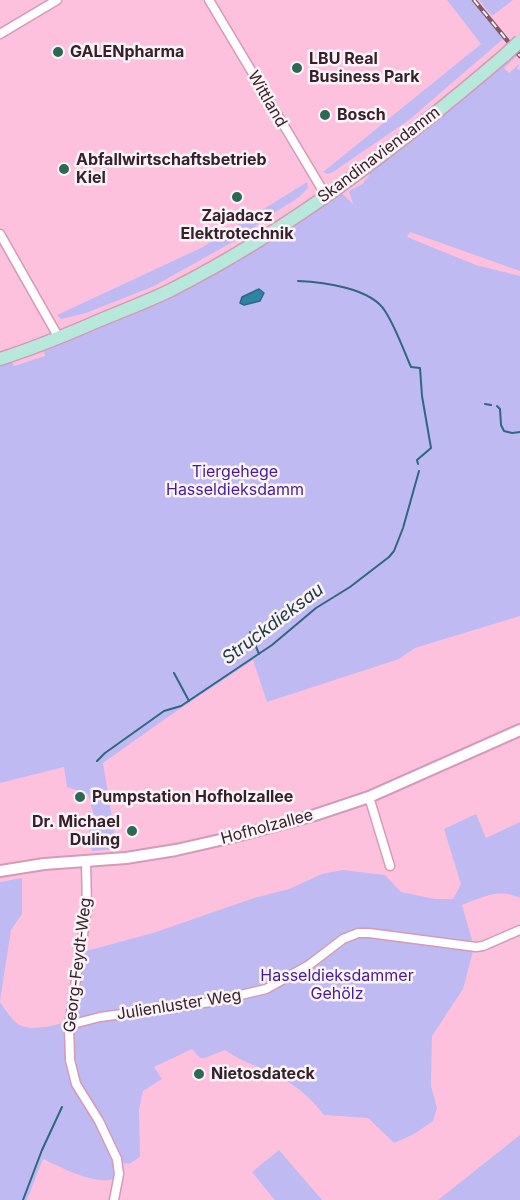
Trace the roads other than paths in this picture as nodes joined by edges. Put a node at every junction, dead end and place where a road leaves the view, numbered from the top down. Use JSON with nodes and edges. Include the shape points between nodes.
{"nodes":[{"id":1,"x":57,"y":0,"type":"edge"},
{"id":2,"x":209,"y":0,"type":"edge"},
{"id":3,"x":0,"y":34,"type":"edge"},
{"id":4,"x":520,"y":41,"type":"edge"},
{"id":5,"x":326,"y":196,"type":"junction"},
{"id":6,"x":0,"y":234,"type":"edge"},
{"id":7,"x":59,"y":338,"type":"junction"},
{"id":8,"x":0,"y":359,"type":"edge"},
{"id":9,"x":520,"y":730,"type":"edge"},
{"id":10,"x":369,"y":796,"type":"junction"},
{"id":11,"x":86,"y":861,"type":"junction"},
{"id":12,"x":390,"y":866,"type":"dead end"},
{"id":13,"x":0,"y":871,"type":"edge"},
{"id":14,"x":520,"y":930,"type":"edge"},
{"id":15,"x":69,"y":1025,"type":"junction"},
{"id":16,"x":114,"y":1200,"type":"edge"}],
"edges":[{"from":1,"to":3,"type":"street"},
{"from":2,"to":5,"type":"street","name":"Wittland"},
{"from":4,"to":5,"type":"main road","name":"Skandinaviendamm","bridge":true,"via":[[434,115]]},
{"from":5,"to":7,"type":"main road","name":"Skandinaviendamm","via":[[211,269]]},
{"from":6,"to":7,"type":"street"},
{"from":7,"to":8,"type":"main road","name":"Skandinaviendamm"},
{"from":9,"to":10,"type":"street","name":"Hofholzallee"},
{"from":10,"to":11,"type":"street","name":"Hofholzallee","via":[[206,844]]},
{"from":10,"to":12,"type":"street"},
{"from":11,"to":13,"type":"street","name":"Hofholzallee"},
{"from":11,"to":15,"type":"street","name":"Georg-Feydt-Weg","via":[[87,909]]},
{"from":14,"to":15,"type":"street","name":"Julienluster Weg","via":[[476,947],[358,933],[266,989],[212,1002]]},
{"from":15,"to":16,"type":"street","name":"Georg-Feydt-Weg","via":[[70,1060],[76,1084],[99,1120],[119,1167]]}]}
